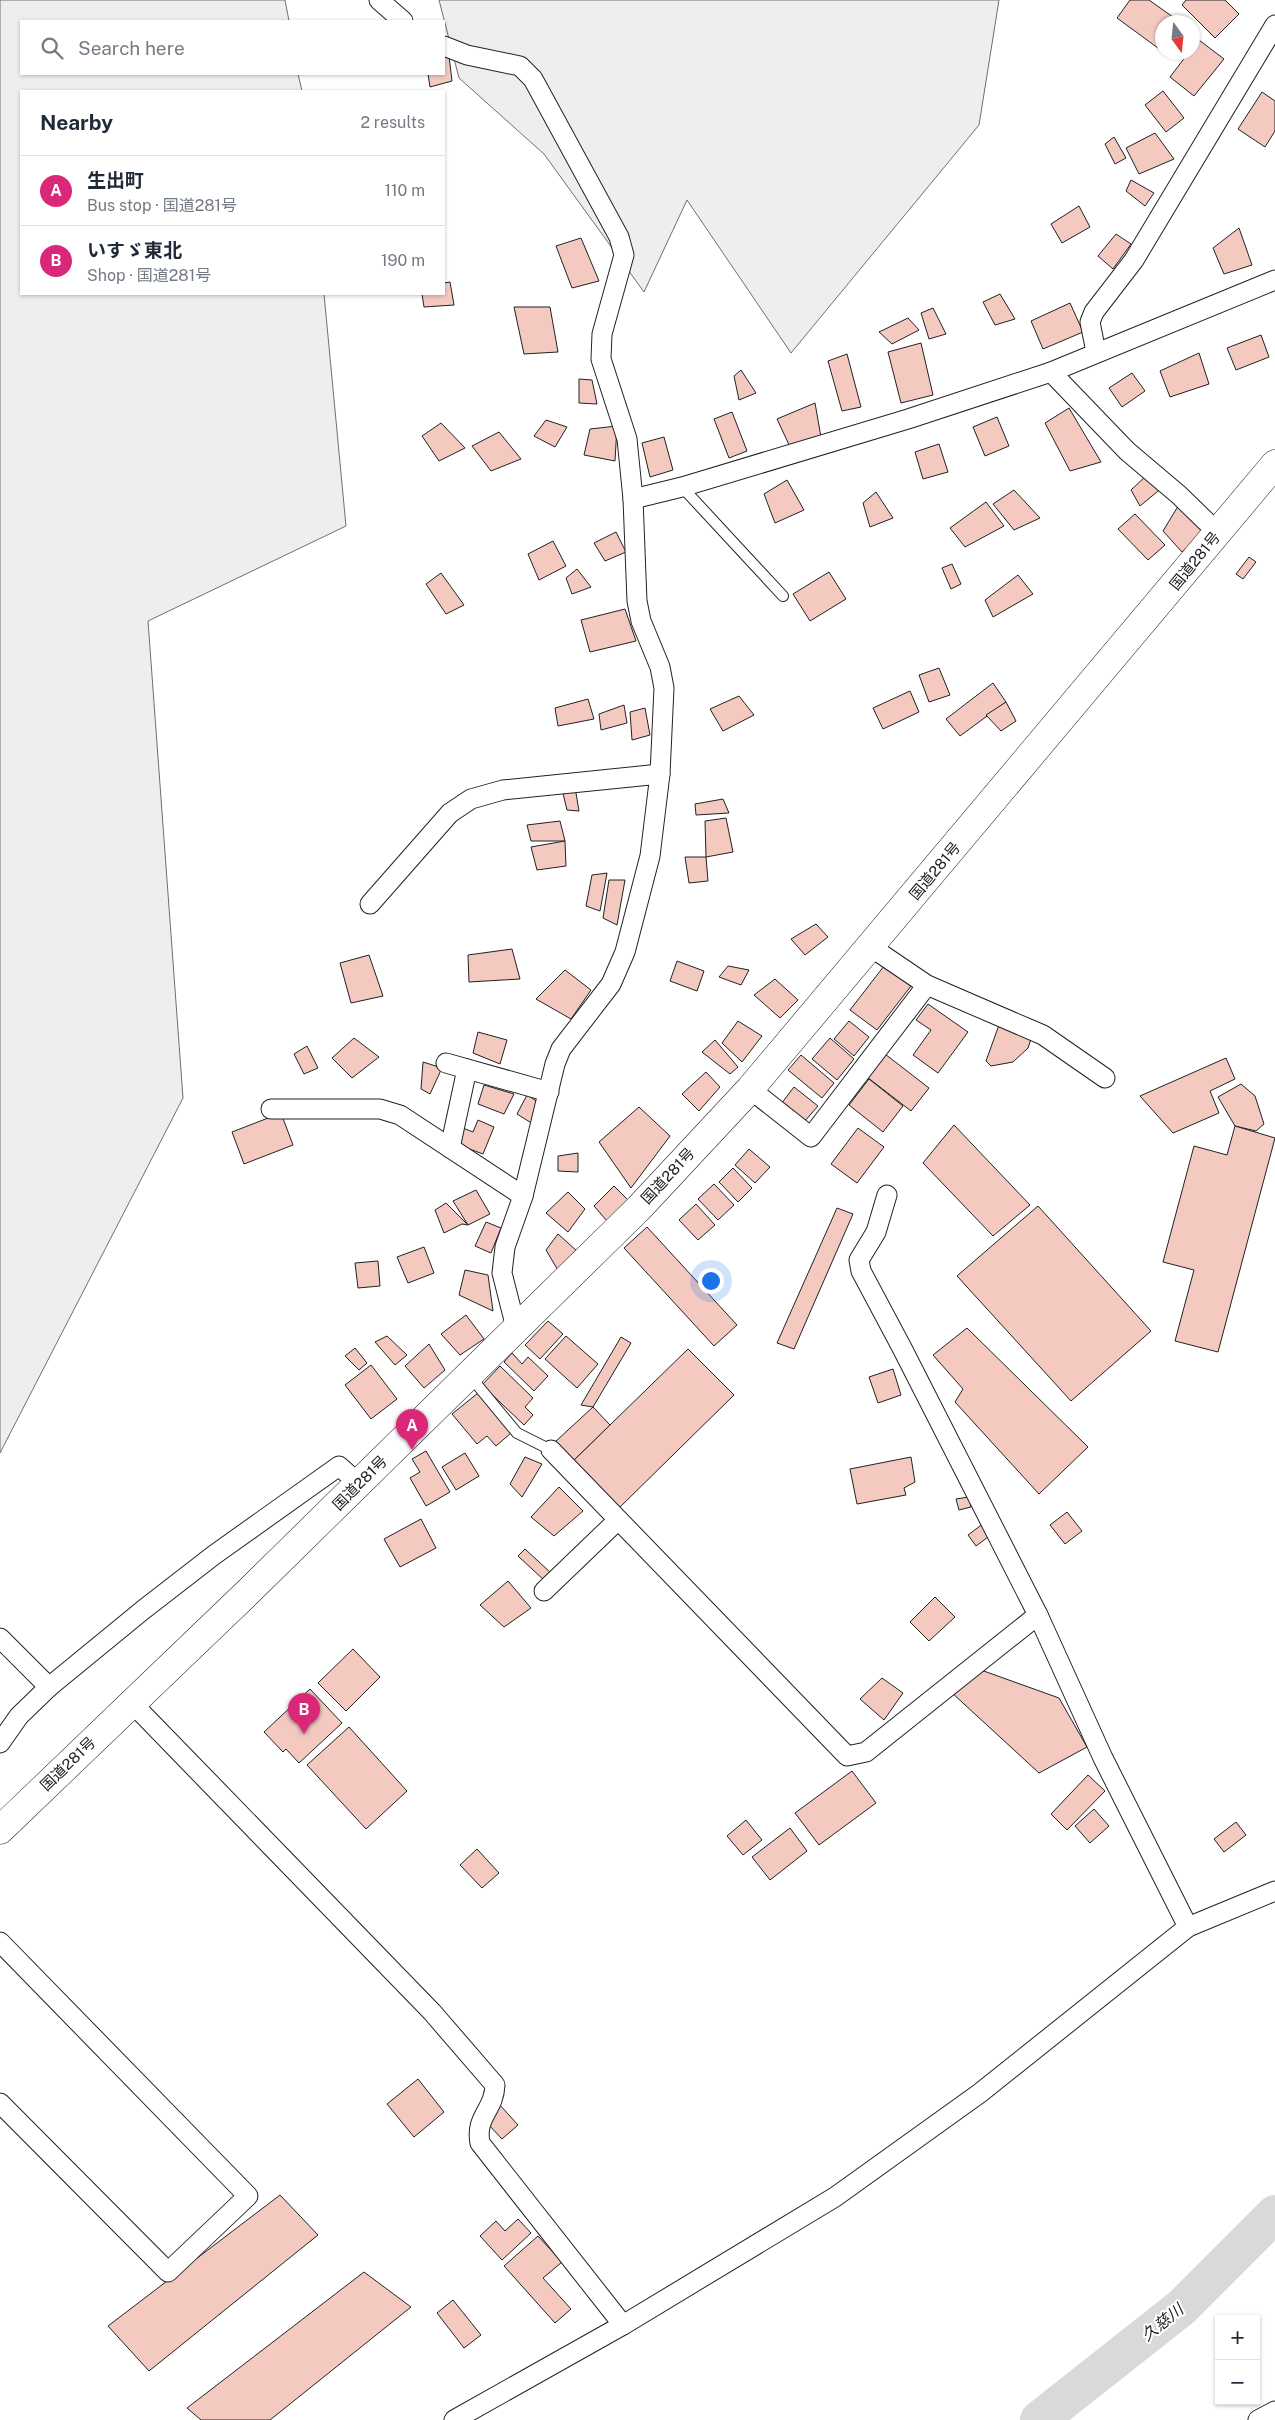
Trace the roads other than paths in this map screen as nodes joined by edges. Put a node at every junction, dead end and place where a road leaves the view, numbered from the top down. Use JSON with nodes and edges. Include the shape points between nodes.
{"nodes":[{"id":1,"x":379,"y":0,"type":"edge"},
{"id":2,"x":402,"y":20,"type":"edge"},
{"id":3,"x":1275,"y":25,"type":"edge"},
{"id":4,"x":445,"y":46,"type":"edge"},
{"id":5,"x":1275,"y":280,"type":"edge"},
{"id":6,"x":1096,"y":352,"type":"junction"},
{"id":7,"x":1051,"y":372,"type":"junction"},
{"id":8,"x":1275,"y":464,"type":"edge"},
{"id":9,"x":682,"y":487,"type":"junction"},
{"id":10,"x":633,"y":499,"type":"junction"},
{"id":11,"x":1218,"y":533,"type":"junction"},
{"id":12,"x":783,"y":596,"type":"dead end"},
{"id":13,"x":660,"y":774,"type":"junction"},
{"id":14,"x":370,"y":904,"type":"dead end"},
{"id":15,"x":871,"y":947,"type":"junction"},
{"id":16,"x":927,"y":985,"type":"junction"},
{"id":17,"x":446,"y":1063,"type":"dead end"},
{"id":18,"x":467,"y":1069,"type":"junction"},
{"id":19,"x":1105,"y":1078,"type":"dead end"},
{"id":20,"x":750,"y":1089,"type":"junction"},
{"id":21,"x":548,"y":1092,"type":"junction"},
{"id":22,"x":271,"y":1109,"type":"dead end"},
{"id":23,"x":450,"y":1148,"type":"junction"},
{"id":24,"x":887,"y":1195,"type":"dead end"},
{"id":25,"x":523,"y":1196,"type":"junction"},
{"id":26,"x":516,"y":1328,"type":"junction"},
{"id":27,"x":468,"y":1374,"type":"junction"},
{"id":28,"x":547,"y":1448,"type":"joint"},
{"id":29,"x":359,"y":1484,"type":"junction"},
{"id":30,"x":618,"y":1520,"type":"junction"},
{"id":31,"x":544,"y":1591,"type":"dead end"},
{"id":32,"x":1038,"y":1615,"type":"junction"},
{"id":33,"x":0,"y":1638,"type":"edge"},
{"id":34,"x":49,"y":1686,"type":"junction"},
{"id":35,"x":132,"y":1702,"type":"junction"},
{"id":36,"x":0,"y":1744,"type":"edge"},
{"id":37,"x":0,"y":1830,"type":"edge"},
{"id":38,"x":1275,"y":1891,"type":"edge"},
{"id":39,"x":1188,"y":1927,"type":"junction"},
{"id":40,"x":3,"y":1951,"type":"edge"},
{"id":41,"x":0,"y":2103,"type":"edge"},
{"id":42,"x":623,"y":2325,"type":"junction"},
{"id":43,"x":1275,"y":2411,"type":"edge"},
{"id":44,"x":454,"y":2420,"type":"edge"},
{"id":45,"x":1258,"y":2420,"type":"edge"}],
"edges":[{"from":1,"to":2,"type":"street"},
{"from":3,"to":6,"type":"street","via":[[1134,260],[1094,312],[1090,322]]},
{"from":4,"to":10,"type":"street","via":[[467,55],[520,66],[533,79],[619,237],[624,255],[602,334],[601,360],[627,439]]},
{"from":5,"to":6,"type":"street"},
{"from":6,"to":7,"type":"street"},
{"from":7,"to":9,"type":"street"},
{"from":7,"to":11,"type":"street","via":[[1127,451]]},
{"from":8,"to":11,"type":"highway","name":"国道281号"},
{"from":9,"to":10,"type":"street"},
{"from":9,"to":12,"type":"lane"},
{"from":10,"to":13,"type":"street","via":[[637,601],[664,688]]},
{"from":11,"to":15,"type":"highway","name":"国道281号"},
{"from":13,"to":14,"type":"street","via":[[504,790],[471,799],[450,813]]},
{"from":13,"to":21,"type":"street","via":[[650,856],[625,952],[611,984],[561,1048]]},
{"from":15,"to":16,"type":"street"},
{"from":15,"to":20,"type":"highway","name":"国道281号"},
{"from":16,"to":19,"type":"street","via":[[1043,1035]]},
{"from":16,"to":20,"type":"street","via":[[811,1138]]},
{"from":17,"to":18,"type":"street"},
{"from":18,"to":21,"type":"street"},
{"from":18,"to":23,"type":"street"},
{"from":20,"to":26,"type":"highway","name":"国道281号","via":[[638,1208]]},
{"from":21,"to":25,"type":"street"},
{"from":22,"to":23,"type":"street","via":[[380,1109],[400,1115]]},
{"from":23,"to":25,"type":"street"},
{"from":24,"to":32,"type":"street","via":[[876,1232],[859,1260],[861,1272]]},
{"from":25,"to":26,"type":"street","via":[[505,1247],[502,1273]]},
{"from":26,"to":27,"type":"highway","name":"国道281号"},
{"from":27,"to":28,"type":"lane","via":[[517,1433]]},
{"from":27,"to":29,"type":"highway","name":"国道281号"},
{"from":28,"to":30,"type":"street"},
{"from":29,"to":34,"type":"street","via":[[339,1466],[214,1555]]},
{"from":29,"to":35,"type":"highway","name":"国道281号"},
{"from":30,"to":31,"type":"street"},
{"from":30,"to":32,"type":"street","via":[[847,1756],[866,1752]]},
{"from":32,"to":39,"type":"street","via":[[1102,1758]]},
{"from":33,"to":34,"type":"street"},
{"from":34,"to":36,"type":"street","via":[[19,1716]]},
{"from":35,"to":37,"type":"highway","name":"国道281号"},
{"from":35,"to":42,"type":"street","via":[[427,2008],[495,2085],[495,2097],[478,2129],[480,2143]]},
{"from":38,"to":39,"type":"street"},
{"from":39,"to":42,"type":"street","via":[[980,2093],[835,2197]]},
{"from":40,"to":41,"type":"street","via":[[248,2196],[168,2272]]},
{"from":42,"to":44,"type":"street"},
{"from":43,"to":45,"type":"street"}]}
